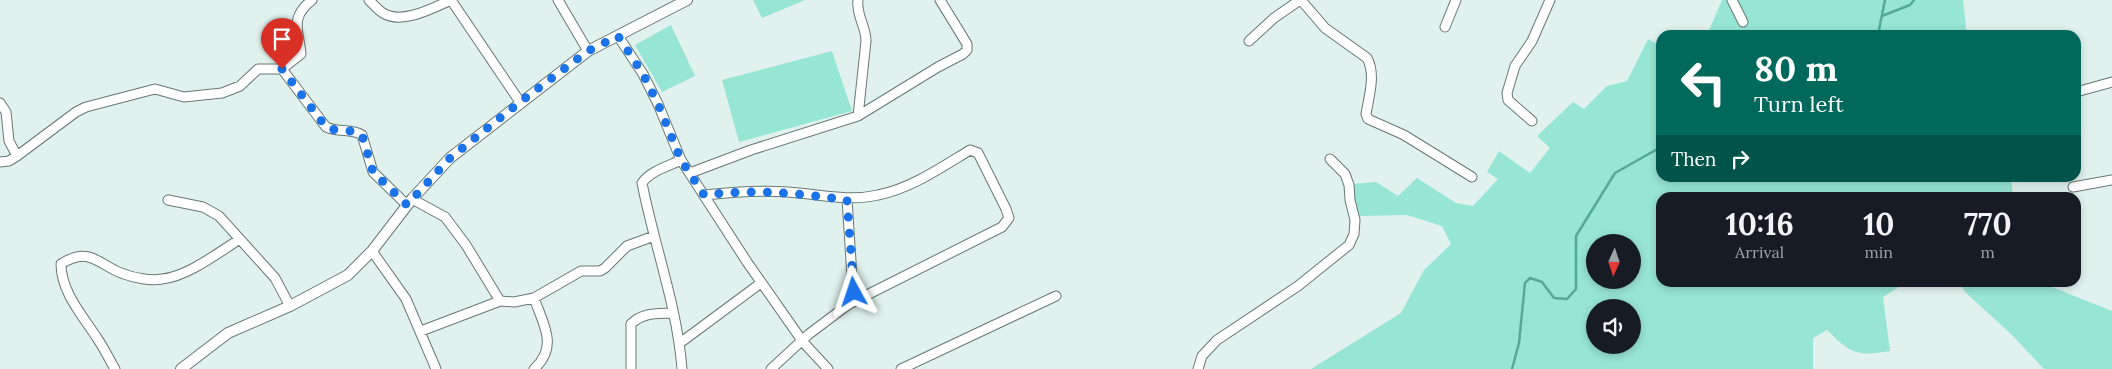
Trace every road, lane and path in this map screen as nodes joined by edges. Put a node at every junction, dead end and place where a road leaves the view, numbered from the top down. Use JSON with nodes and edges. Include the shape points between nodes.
{"nodes":[{"id":1,"x":312,"y":0,"type":"edge"},
{"id":2,"x":369,"y":0,"type":"edge"},
{"id":3,"x":451,"y":0,"type":"edge"},
{"id":4,"x":558,"y":0,"type":"edge"},
{"id":5,"x":687,"y":0,"type":"edge"},
{"id":6,"x":858,"y":0,"type":"edge"},
{"id":7,"x":940,"y":0,"type":"edge"},
{"id":8,"x":1301,"y":0,"type":"edge"},
{"id":9,"x":1456,"y":0,"type":"edge"},
{"id":10,"x":1550,"y":0,"type":"edge"},
{"id":11,"x":1732,"y":0,"type":"edge"},
{"id":12,"x":1743,"y":22,"type":"dead end"},
{"id":13,"x":1445,"y":26,"type":"dead end"},
{"id":14,"x":618,"y":36,"type":"junction"},
{"id":15,"x":1249,"y":41,"type":"dead end"},
{"id":16,"x":588,"y":51,"type":"junction"},
{"id":17,"x":282,"y":69,"type":"junction"},
{"id":18,"x":2112,"y":82,"type":"edge"},
{"id":19,"x":2081,"y":91,"type":"edge"},
{"id":20,"x":520,"y":102,"type":"junction"},
{"id":21,"x":0,"y":103,"type":"edge"},
{"id":22,"x":858,"y":116,"type":"junction"},
{"id":23,"x":1532,"y":121,"type":"dead end"},
{"id":24,"x":17,"y":156,"type":"junction"},
{"id":25,"x":1330,"y":159,"type":"dead end"},
{"id":26,"x":681,"y":160,"type":"junction"},
{"id":27,"x":0,"y":162,"type":"edge"},
{"id":28,"x":690,"y":173,"type":"junction"},
{"id":29,"x":1472,"y":177,"type":"dead end"},
{"id":30,"x":2112,"y":180,"type":"edge"},
{"id":31,"x":2073,"y":188,"type":"dead end"},
{"id":32,"x":704,"y":195,"type":"junction"},
{"id":33,"x":168,"y":200,"type":"dead end"},
{"id":34,"x":847,"y":200,"type":"junction"},
{"id":35,"x":409,"y":202,"type":"junction"},
{"id":36,"x":654,"y":236,"type":"junction"},
{"id":37,"x":240,"y":239,"type":"junction"},
{"id":38,"x":372,"y":251,"type":"junction"},
{"id":39,"x":762,"y":283,"type":"junction"},
{"id":40,"x":1056,"y":296,"type":"dead end"},
{"id":41,"x":534,"y":298,"type":"junction"},
{"id":42,"x":500,"y":301,"type":"junction"},
{"id":43,"x":849,"y":304,"type":"junction"},
{"id":44,"x":290,"y":306,"type":"junction"},
{"id":45,"x":673,"y":313,"type":"junction"},
{"id":46,"x":421,"y":331,"type":"junction"},
{"id":47,"x":803,"y":342,"type":"junction"},
{"id":48,"x":680,"y":343,"type":"junction"},
{"id":49,"x":115,"y":369,"type":"edge"},
{"id":50,"x":181,"y":369,"type":"edge"},
{"id":51,"x":436,"y":369,"type":"edge"},
{"id":52,"x":534,"y":369,"type":"edge"},
{"id":53,"x":631,"y":369,"type":"edge"},
{"id":54,"x":682,"y":369,"type":"edge"},
{"id":55,"x":771,"y":369,"type":"edge"},
{"id":56,"x":828,"y":369,"type":"edge"},
{"id":57,"x":901,"y":369,"type":"edge"},
{"id":58,"x":1198,"y":369,"type":"edge"}],
"edges":[{"from":1,"to":17,"type":"street","via":[[299,14],[296,24],[301,54]]},
{"from":2,"to":3,"type":"street","via":[[389,16],[410,16]]},
{"from":3,"to":20,"type":"street"},
{"from":4,"to":16,"type":"street"},
{"from":5,"to":14,"type":"street"},
{"from":6,"to":22,"type":"street","via":[[857,11],[866,41]]},
{"from":7,"to":22,"type":"street","via":[[967,44],[967,50]]},
{"from":8,"to":15,"type":"street","via":[[1274,18]]},
{"from":8,"to":29,"type":"street","via":[[1325,28],[1367,58],[1371,65],[1368,119],[1404,135]]},
{"from":9,"to":13,"type":"street"},
{"from":10,"to":23,"type":"street","via":[[1532,41],[1515,66],[1507,94],[1508,100]]},
{"from":11,"to":12,"type":"street"},
{"from":14,"to":16,"type":"street"},
{"from":14,"to":26,"type":"street","via":[[643,74]]},
{"from":16,"to":20,"type":"street"},
{"from":17,"to":24,"type":"street","via":[[258,69],[240,86],[222,93],[184,97],[155,89],[86,108]]},
{"from":17,"to":35,"type":"street","via":[[326,127],[336,132],[362,135],[373,172]]},
{"from":18,"to":19,"type":"street"},
{"from":20,"to":35,"type":"street","via":[[450,158]]},
{"from":21,"to":24,"type":"street","via":[[6,112],[9,141]]},
{"from":22,"to":28,"type":"street"},
{"from":24,"to":27,"type":"street"},
{"from":25,"to":58,"type":"street","via":[[1345,174],[1349,185],[1356,220],[1349,245],[1298,286],[1217,340],[1202,356]]},
{"from":26,"to":28,"type":"street"},
{"from":26,"to":36,"type":"street","via":[[653,173],[642,183]]},
{"from":28,"to":32,"type":"street"},
{"from":30,"to":31,"type":"street"},
{"from":32,"to":34,"type":"street","via":[[770,191]]},
{"from":32,"to":39,"type":"street"},
{"from":33,"to":37,"type":"street","via":[[203,207],[219,216]]},
{"from":34,"to":43,"type":"street","via":[[854,292]]},
{"from":34,"to":43,"type":"street","via":[[880,195],[925,178],[970,150],[978,153],[984,163],[1009,218],[1002,227]]},
{"from":35,"to":38,"type":"street"},
{"from":35,"to":42,"type":"street","via":[[445,217]]},
{"from":36,"to":41,"type":"street","via":[[627,246],[600,271],[581,271]]},
{"from":36,"to":45,"type":"street"},
{"from":37,"to":44,"type":"street","via":[[275,278]]},
{"from":37,"to":49,"type":"street","via":[[194,267],[162,280],[124,274],[89,257],[61,264],[73,303]]},
{"from":38,"to":44,"type":"street","via":[[348,275]]},
{"from":38,"to":46,"type":"street","via":[[406,299]]},
{"from":39,"to":47,"type":"street"},
{"from":39,"to":48,"type":"street"},
{"from":40,"to":57,"type":"street"},
{"from":41,"to":42,"type":"street"},
{"from":41,"to":52,"type":"street","via":[[548,334],[545,352]]},
{"from":42,"to":46,"type":"street"},
{"from":43,"to":47,"type":"street"},
{"from":44,"to":50,"type":"street","via":[[228,333]]},
{"from":45,"to":48,"type":"street"},
{"from":45,"to":53,"type":"street","via":[[647,314],[631,324]]},
{"from":46,"to":51,"type":"street"},
{"from":47,"to":55,"type":"street"},
{"from":47,"to":56,"type":"street"},
{"from":48,"to":54,"type":"street"}]}
